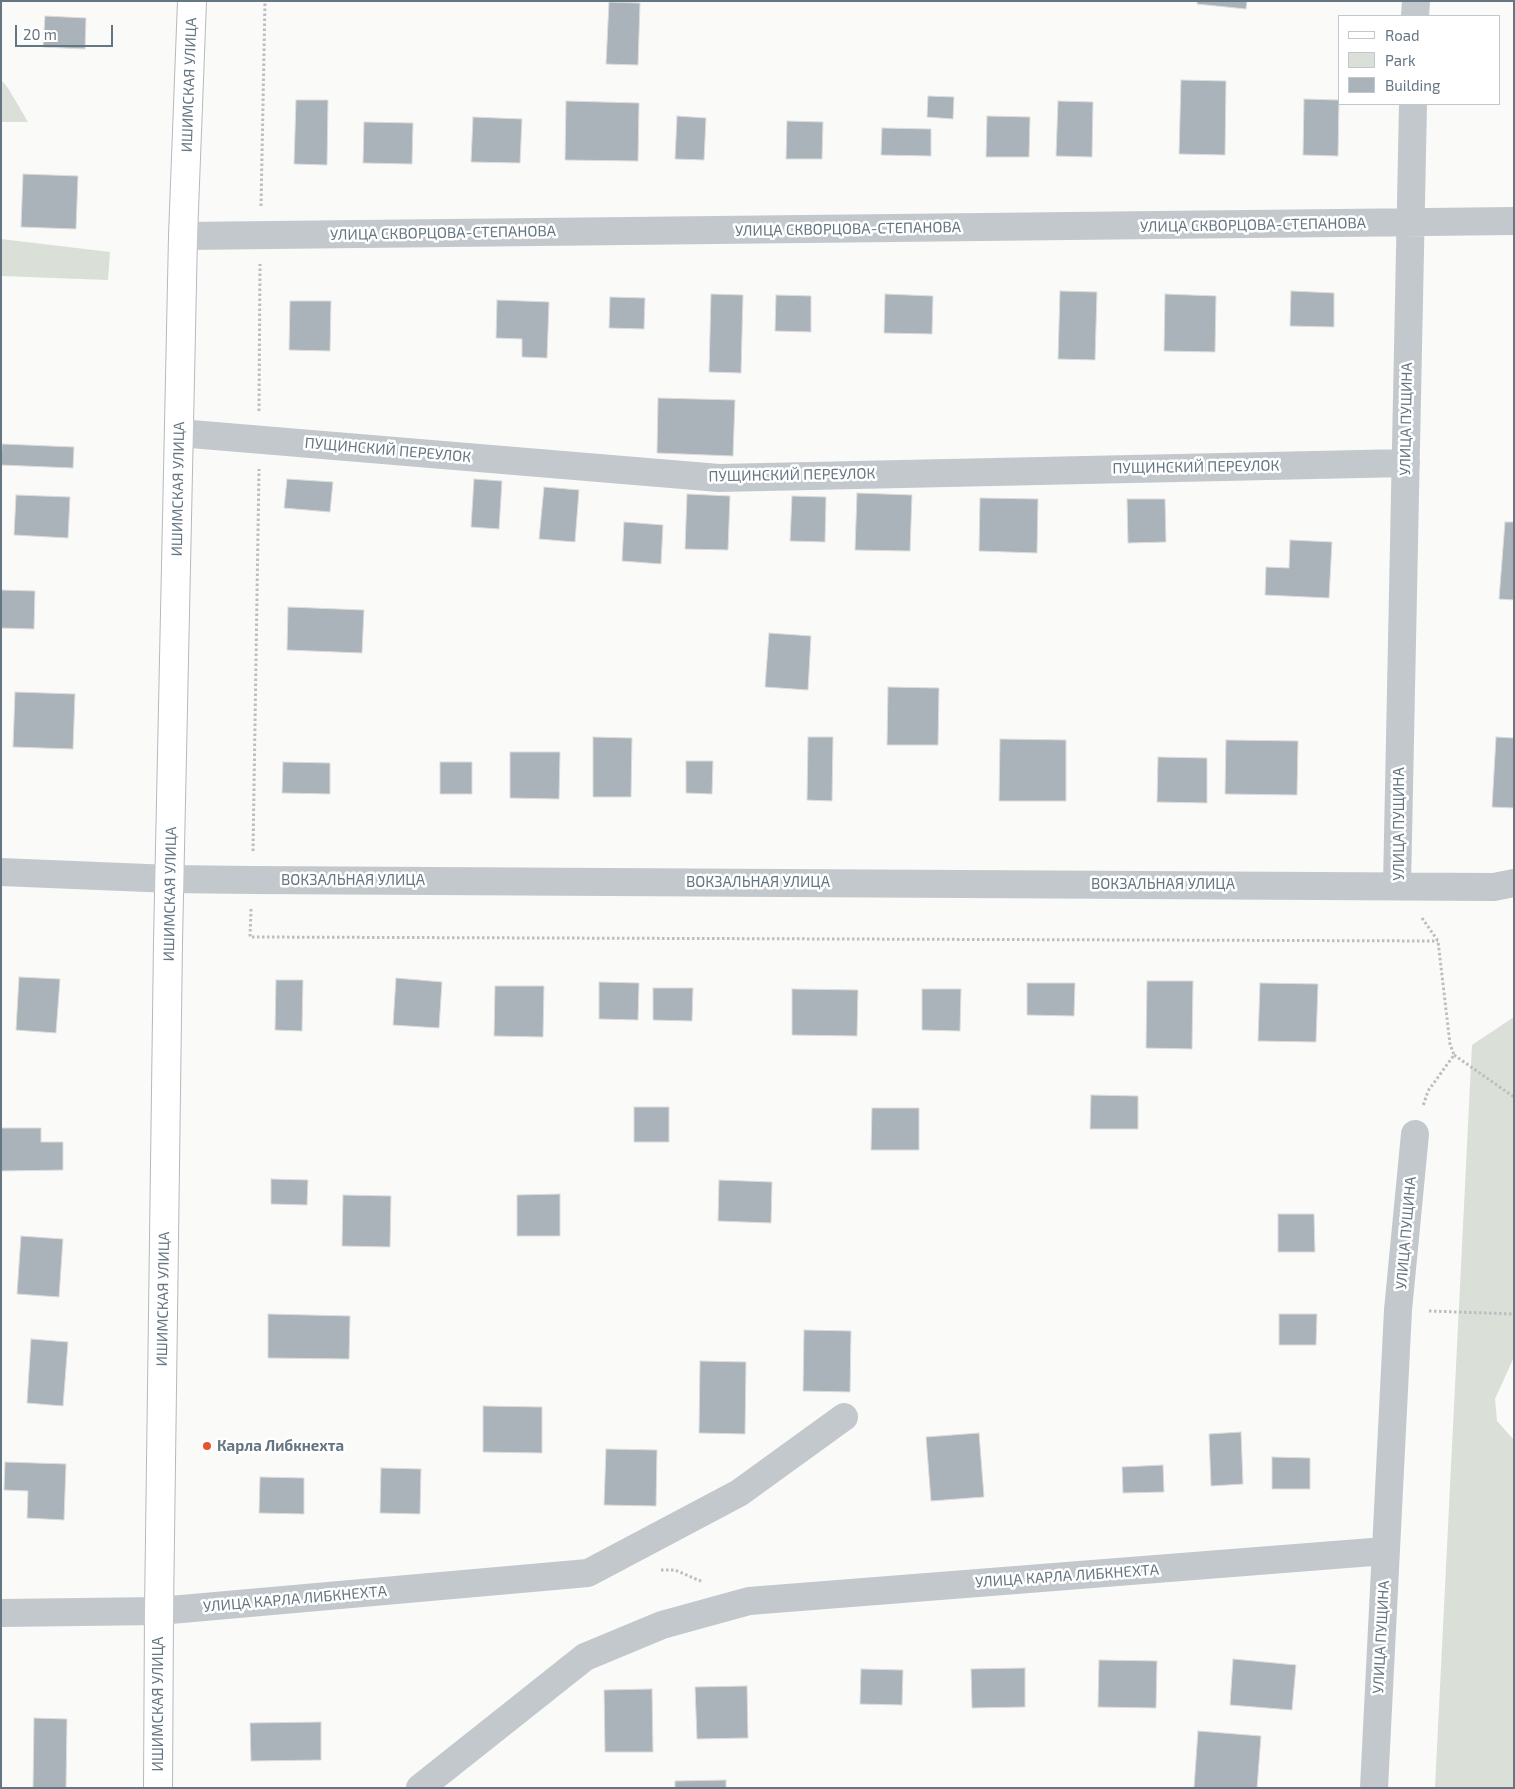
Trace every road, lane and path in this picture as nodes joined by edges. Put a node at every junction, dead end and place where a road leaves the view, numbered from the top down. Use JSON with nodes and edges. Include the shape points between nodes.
{"nodes":[{"id":1,"x":192,"y":1,"type":"edge"},
{"id":2,"x":265,"y":1,"type":"edge"},
{"id":3,"x":1416,"y":1,"type":"edge"},
{"id":4,"x":1415,"y":15,"type":"edge"},
{"id":5,"x":1413,"y":105,"type":"edge"},
{"id":6,"x":1514,"y":222,"type":"edge"},
{"id":7,"x":1410,"y":223,"type":"junction"},
{"id":8,"x":261,"y":235,"type":"junction"},
{"id":9,"x":183,"y":236,"type":"junction"},
{"id":10,"x":179,"y":433,"type":"junction"},
{"id":11,"x":259,"y":439,"type":"junction"},
{"id":12,"x":1406,"y":463,"type":"junction"},
{"id":13,"x":1,"y":872,"type":"edge"},
{"id":14,"x":171,"y":879,"type":"junction"},
{"id":15,"x":253,"y":880,"type":"junction"},
{"id":16,"x":1514,"y":883,"type":"edge"},
{"id":17,"x":1397,"y":886,"type":"junction"},
{"id":18,"x":1438,"y":941,"type":"junction"},
{"id":19,"x":1454,"y":1055,"type":"junction"},
{"id":20,"x":1514,"y":1097,"type":"edge"},
{"id":21,"x":1415,"y":1134,"type":"joint"},
{"id":22,"x":1398,"y":1310,"type":"junction"},
{"id":23,"x":1514,"y":1314,"type":"edge"},
{"id":24,"x":844,"y":1417,"type":"dead end"},
{"id":25,"x":1385,"y":1551,"type":"junction"},
{"id":26,"x":656,"y":1571,"type":"dead end"},
{"id":27,"x":749,"y":1601,"type":"junction"},
{"id":28,"x":159,"y":1611,"type":"junction"},
{"id":29,"x":1,"y":1613,"type":"edge"},
{"id":30,"x":158,"y":1788,"type":"edge"},
{"id":31,"x":420,"y":1788,"type":"edge"},
{"id":32,"x":1374,"y":1788,"type":"edge"}],
"edges":[{"from":1,"to":9,"type":"main road","name":"ИШИМСКАЯ УЛИЦА"},
{"from":2,"to":8,"type":"path"},
{"from":3,"to":4,"type":"street"},
{"from":5,"to":7,"type":"street","name":"УЛИЦА ПУЩИНА"},
{"from":6,"to":7,"type":"street","name":"УЛИЦА СКВОРЦОВА-СТЕПАНОВА"},
{"from":7,"to":8,"type":"street","name":"УЛИЦА СКВОРЦОВА-СТЕПАНОВА"},
{"from":7,"to":12,"type":"street","name":"УЛИЦА ПУЩИНА"},
{"from":8,"to":9,"type":"street","name":"УЛИЦА СКВОРЦОВА-СТЕПАНОВА"},
{"from":8,"to":11,"type":"path"},
{"from":9,"to":10,"type":"main road","name":"ИШИМСКАЯ УЛИЦА"},
{"from":10,"to":11,"type":"street","name":"ПУЩИНСКИЙ ПЕРЕУЛОК"},
{"from":10,"to":14,"type":"main road","name":"ИШИМСКАЯ УЛИЦА"},
{"from":11,"to":12,"type":"street","name":"ПУЩИНСКИЙ ПЕРЕУЛОК","via":[[719,478]]},
{"from":11,"to":15,"type":"path"},
{"from":12,"to":17,"type":"street","name":"УЛИЦА ПУЩИНА"},
{"from":13,"to":14,"type":"street","name":"ВОКЗАЛЬНАЯ УЛИЦА"},
{"from":14,"to":15,"type":"street","name":"ВОКЗАЛЬНАЯ УЛИЦА"},
{"from":14,"to":28,"type":"main road","name":"ИШИМСКАЯ УЛИЦА"},
{"from":15,"to":17,"type":"street","name":"ВОКЗАЛЬНАЯ УЛИЦА"},
{"from":15,"to":18,"type":"path","via":[[250,937]]},
{"from":16,"to":17,"type":"street","name":"ВОКЗАЛЬНАЯ УЛИЦА"},
{"from":17,"to":18,"type":"path","name":"УЛИЦА ПУЩИНА"},
{"from":18,"to":19,"type":"path"},
{"from":19,"to":20,"type":"path"},
{"from":19,"to":21,"type":"path","via":[[1428,1091]]},
{"from":21,"to":22,"type":"street","name":"УЛИЦА ПУЩИНА"},
{"from":22,"to":23,"type":"path"},
{"from":22,"to":25,"type":"street","name":"УЛИЦА ПУЩИНА"},
{"from":24,"to":28,"type":"street","name":"УЛИЦА КАРЛА ЛИБКНЕХТА","via":[[739,1493],[588,1573]]},
{"from":25,"to":27,"type":"street","name":"УЛИЦА КАРЛА ЛИБКНЕХТА"},
{"from":25,"to":32,"type":"street","name":"УЛИЦА ПУЩИНА"},
{"from":26,"to":27,"type":"path","via":[[675,1570]]},
{"from":27,"to":31,"type":"street","name":"УЛИЦА КАРЛА ЛИБКНЕХТА","via":[[662,1625],[585,1657]]},
{"from":28,"to":29,"type":"street","name":"УЛИЦА КАРЛА ЛИБКНЕХТА"},
{"from":28,"to":30,"type":"main road","name":"ИШИМСКАЯ УЛИЦА"}]}
